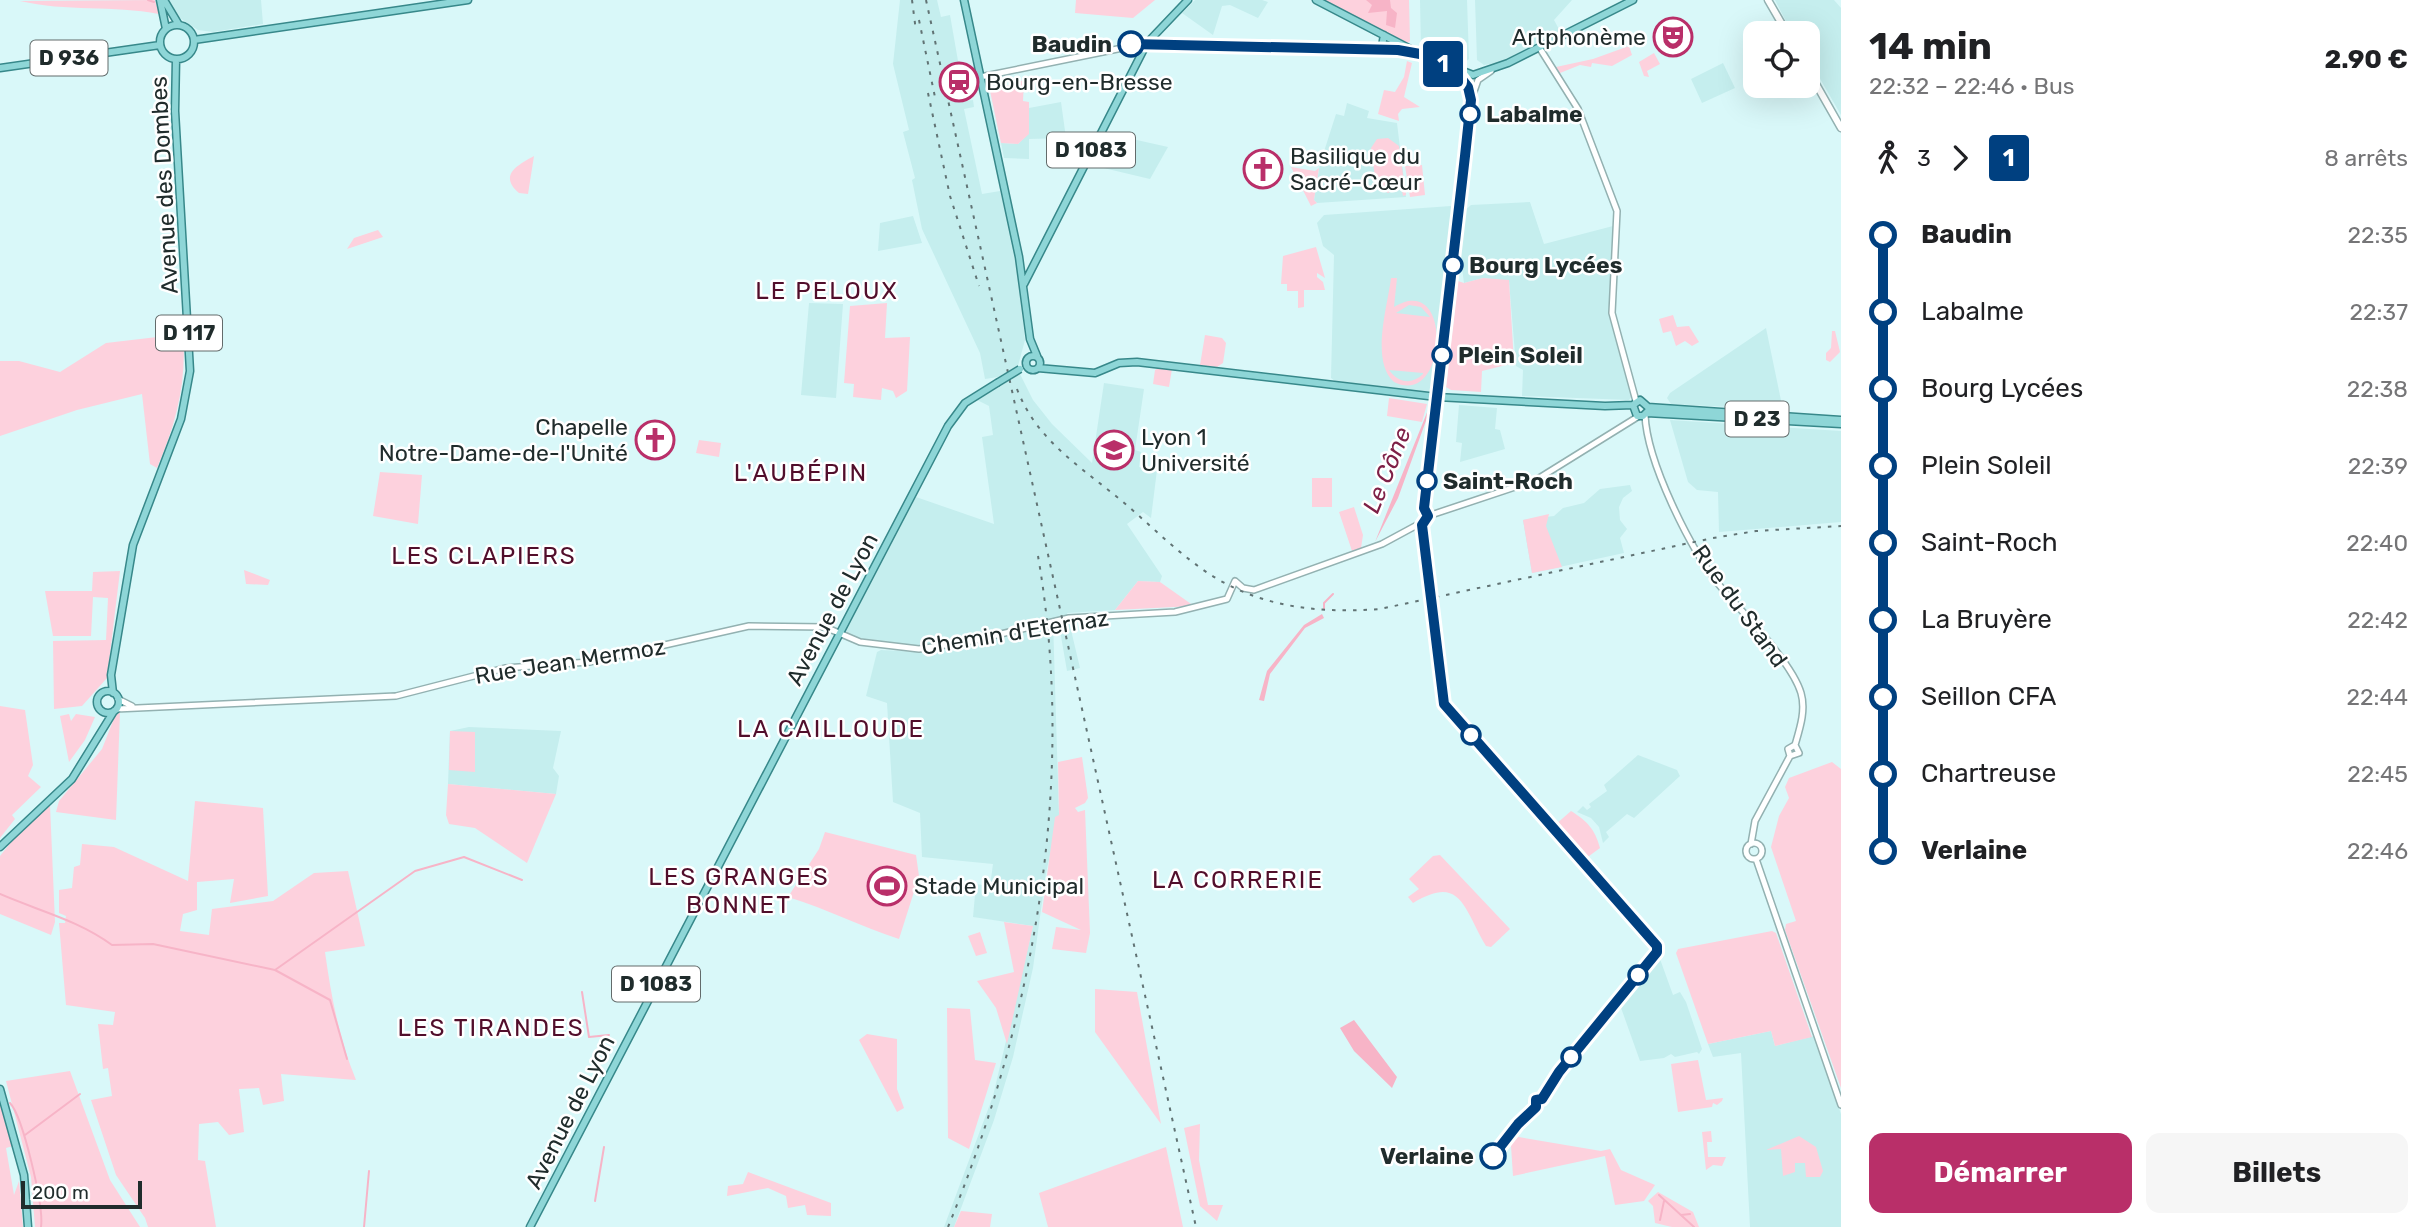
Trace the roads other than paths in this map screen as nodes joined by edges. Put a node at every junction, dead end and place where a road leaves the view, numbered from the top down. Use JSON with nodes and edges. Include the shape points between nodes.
{"nodes":[{"id":1,"x":162,"y":0,"type":"edge"},
{"id":2,"x":468,"y":0,"type":"edge"},
{"id":3,"x":964,"y":0,"type":"edge"},
{"id":4,"x":1188,"y":0,"type":"edge"},
{"id":5,"x":1316,"y":0,"type":"edge"},
{"id":6,"x":1633,"y":0,"type":"edge"},
{"id":7,"x":1768,"y":0,"type":"edge"},
{"id":8,"x":1780,"y":21,"type":"edge"},
{"id":9,"x":179,"y":25,"type":"junction"},
{"id":10,"x":166,"y":29,"type":"junction"},
{"id":11,"x":1384,"y":35,"type":"junction"},
{"id":12,"x":194,"y":40,"type":"junction"},
{"id":13,"x":1147,"y":43,"type":"junction"},
{"id":14,"x":160,"y":45,"type":"junction"},
{"id":15,"x":1539,"y":47,"type":"junction"},
{"id":16,"x":1353,"y":49,"type":"junction"},
{"id":17,"x":1420,"y":54,"type":"junction"},
{"id":18,"x":176,"y":59,"type":"junction"},
{"id":19,"x":0,"y":68,"type":"edge"},
{"id":20,"x":1454,"y":69,"type":"junction"},
{"id":21,"x":1491,"y":71,"type":"junction"},
{"id":22,"x":980,"y":77,"type":"junction"},
{"id":23,"x":1820,"y":91,"type":"edge"},
{"id":24,"x":1471,"y":100,"type":"junction"},
{"id":25,"x":1841,"y":128,"type":"edge"},
{"id":26,"x":1033,"y":260,"type":"junction"},
{"id":27,"x":1020,"y":261,"type":"junction"},
{"id":28,"x":1021,"y":271,"type":"junction"},
{"id":29,"x":1023,"y":286,"type":"junction"},
{"id":30,"x":1030,"y":339,"type":"junction"},
{"id":31,"x":1038,"y":357,"type":"junction"},
{"id":32,"x":1025,"y":364,"type":"junction"},
{"id":33,"x":1038,"y":368,"type":"junction"},
{"id":34,"x":1060,"y":369,"type":"junction"},
{"id":35,"x":1437,"y":397,"type":"junction"},
{"id":36,"x":1640,"y":410,"type":"junction"},
{"id":37,"x":1841,"y":422,"type":"edge"},
{"id":38,"x":1426,"y":514,"type":"junction"},
{"id":39,"x":1243,"y":588,"type":"junction"},
{"id":40,"x":1231,"y":592,"type":"junction"},
{"id":41,"x":839,"y":632,"type":"junction"},
{"id":42,"x":111,"y":675,"type":"junction"},
{"id":43,"x":105,"y":692,"type":"junction"},
{"id":44,"x":115,"y":696,"type":"junction"},
{"id":45,"x":132,"y":706,"type":"junction"},
{"id":46,"x":115,"y":710,"type":"junction"},
{"id":47,"x":102,"y":711,"type":"junction"},
{"id":48,"x":103,"y":729,"type":"junction"},
{"id":49,"x":1751,"y":844,"type":"junction"},
{"id":50,"x":0,"y":847,"type":"edge"},
{"id":51,"x":1756,"y":859,"type":"junction"},
{"id":52,"x":0,"y":1089,"type":"edge"},
{"id":53,"x":1841,"y":1105,"type":"edge"},
{"id":54,"x":28,"y":1227,"type":"edge"},
{"id":55,"x":530,"y":1227,"type":"edge"}],
"edges":[{"from":1,"to":9,"type":"main road"},
{"from":1,"to":10,"type":"main road"},
{"from":2,"to":12,"type":"main road"},
{"from":3,"to":22,"type":"main road"},
{"from":4,"to":13,"type":"main road"},
{"from":5,"to":11,"type":"main road"},
{"from":6,"to":15,"type":"main road"},
{"from":7,"to":8,"type":"main road"},
{"from":9,"to":10,"type":"main road"},
{"from":9,"to":12,"type":"main road","via":[[191,32]]},
{"from":10,"to":14,"type":"main road"},
{"from":11,"to":16,"type":"main road","via":[[1380,48]]},
{"from":11,"to":17,"type":"main road"},
{"from":12,"to":18,"type":"main road","via":[[188,55]]},
{"from":13,"to":16,"type":"main road"},
{"from":13,"to":22,"type":"street"},
{"from":13,"to":26,"type":"main road","number":"D 1083"},
{"from":14,"to":18,"type":"main road","via":[[167,56]]},
{"from":14,"to":19,"type":"main road","number":"D 936"},
{"from":15,"to":21,"type":"main road"},
{"from":15,"to":36,"type":"street","name":"Rue du Stand","via":[[1578,109],[1618,215],[1614,321]]},
{"from":16,"to":17,"type":"main road"},
{"from":17,"to":20,"type":"main road"},
{"from":18,"to":42,"type":"main road","name":"Avenue des Dombes","number":"D 117","via":[[190,371],[181,419],[133,545]]},
{"from":20,"to":21,"type":"main road","via":[[1472,75]]},
{"from":20,"to":24,"type":"street","via":[[1466,83]]},
{"from":21,"to":24,"type":"street","via":[[1478,80]]},
{"from":22,"to":27,"type":"main road"},
{"from":23,"to":25,"type":"main road"},
{"from":24,"to":35,"type":"street"},
{"from":26,"to":27,"type":"main road"},
{"from":26,"to":28,"type":"main road","number":"D 1083"},
{"from":26,"to":29,"type":"main road","number":"D 1083"},
{"from":27,"to":28,"type":"main road"},
{"from":28,"to":29,"type":"main road"},
{"from":29,"to":30,"type":"main road"},
{"from":30,"to":31,"type":"main road"},
{"from":30,"to":32,"type":"main road"},
{"from":31,"to":32,"type":"main road"},
{"from":31,"to":33,"type":"main road"},
{"from":31,"to":34,"type":"main road"},
{"from":32,"to":33,"type":"main road"},
{"from":32,"to":41,"type":"main road","name":"Avenue de Lyon","number":"D 1083","bridge":true,"via":[[965,403],[953,416]]},
{"from":33,"to":34,"type":"main road"},
{"from":34,"to":35,"type":"main road","via":[[1095,373],[1127,361]]},
{"from":35,"to":36,"type":"main road"},
{"from":35,"to":38,"type":"street"},
{"from":36,"to":37,"type":"main road","number":"D 23"},
{"from":36,"to":38,"type":"street","via":[[1536,480]]},
{"from":36,"to":49,"type":"street","name":"Rue du Stand","via":[[1658,472],[1693,542],[1718,584],[1758,629],[1799,688],[1803,711],[1795,745],[1788,748],[1790,755],[1758,817]]},
{"from":38,"to":39,"type":"street","name":"Chemin d'Eternaz","via":[[1419,524],[1340,561],[1254,590]]},
{"from":39,"to":40,"type":"street","name":"Chemin d'Eternaz"},
{"from":39,"to":40,"type":"street","via":[[1235,581]]},
{"from":40,"to":41,"type":"street","name":"Chemin d'Eternaz","via":[[1224,601],[1175,612],[1069,618],[919,649],[860,642]]},
{"from":41,"to":45,"type":"street","name":"Rue Jean Mermoz","via":[[825,627],[741,627],[589,662],[505,668],[371,699]]},
{"from":41,"to":55,"type":"main road","name":"Avenue de Lyon","number":"D 1083"},
{"from":42,"to":43,"type":"main road","name":"Avenue des Dombes","number":"D 117"},
{"from":42,"to":44,"type":"main road","name":"Avenue des Dombes","number":"D 117"},
{"from":43,"to":44,"type":"main road"},
{"from":43,"to":47,"type":"main road","name":"Avenue des Dombes","via":[[97,703]]},
{"from":44,"to":45,"type":"street","name":"Rue Jean Mermoz"},
{"from":44,"to":46,"type":"main road","name":"Avenue des Dombes"},
{"from":45,"to":46,"type":"street","name":"Rue Jean Mermoz"},
{"from":46,"to":47,"type":"main road"},
{"from":46,"to":48,"type":"main road"},
{"from":47,"to":48,"type":"main road"},
{"from":48,"to":50,"type":"main road","via":[[72,779]]},
{"from":49,"to":51,"type":"street","via":[[1746,852]]},
{"from":49,"to":51,"type":"street","via":[[1762,849]]},
{"from":51,"to":53,"type":"street"},
{"from":52,"to":54,"type":"main road","via":[[24,1175]]}]}
